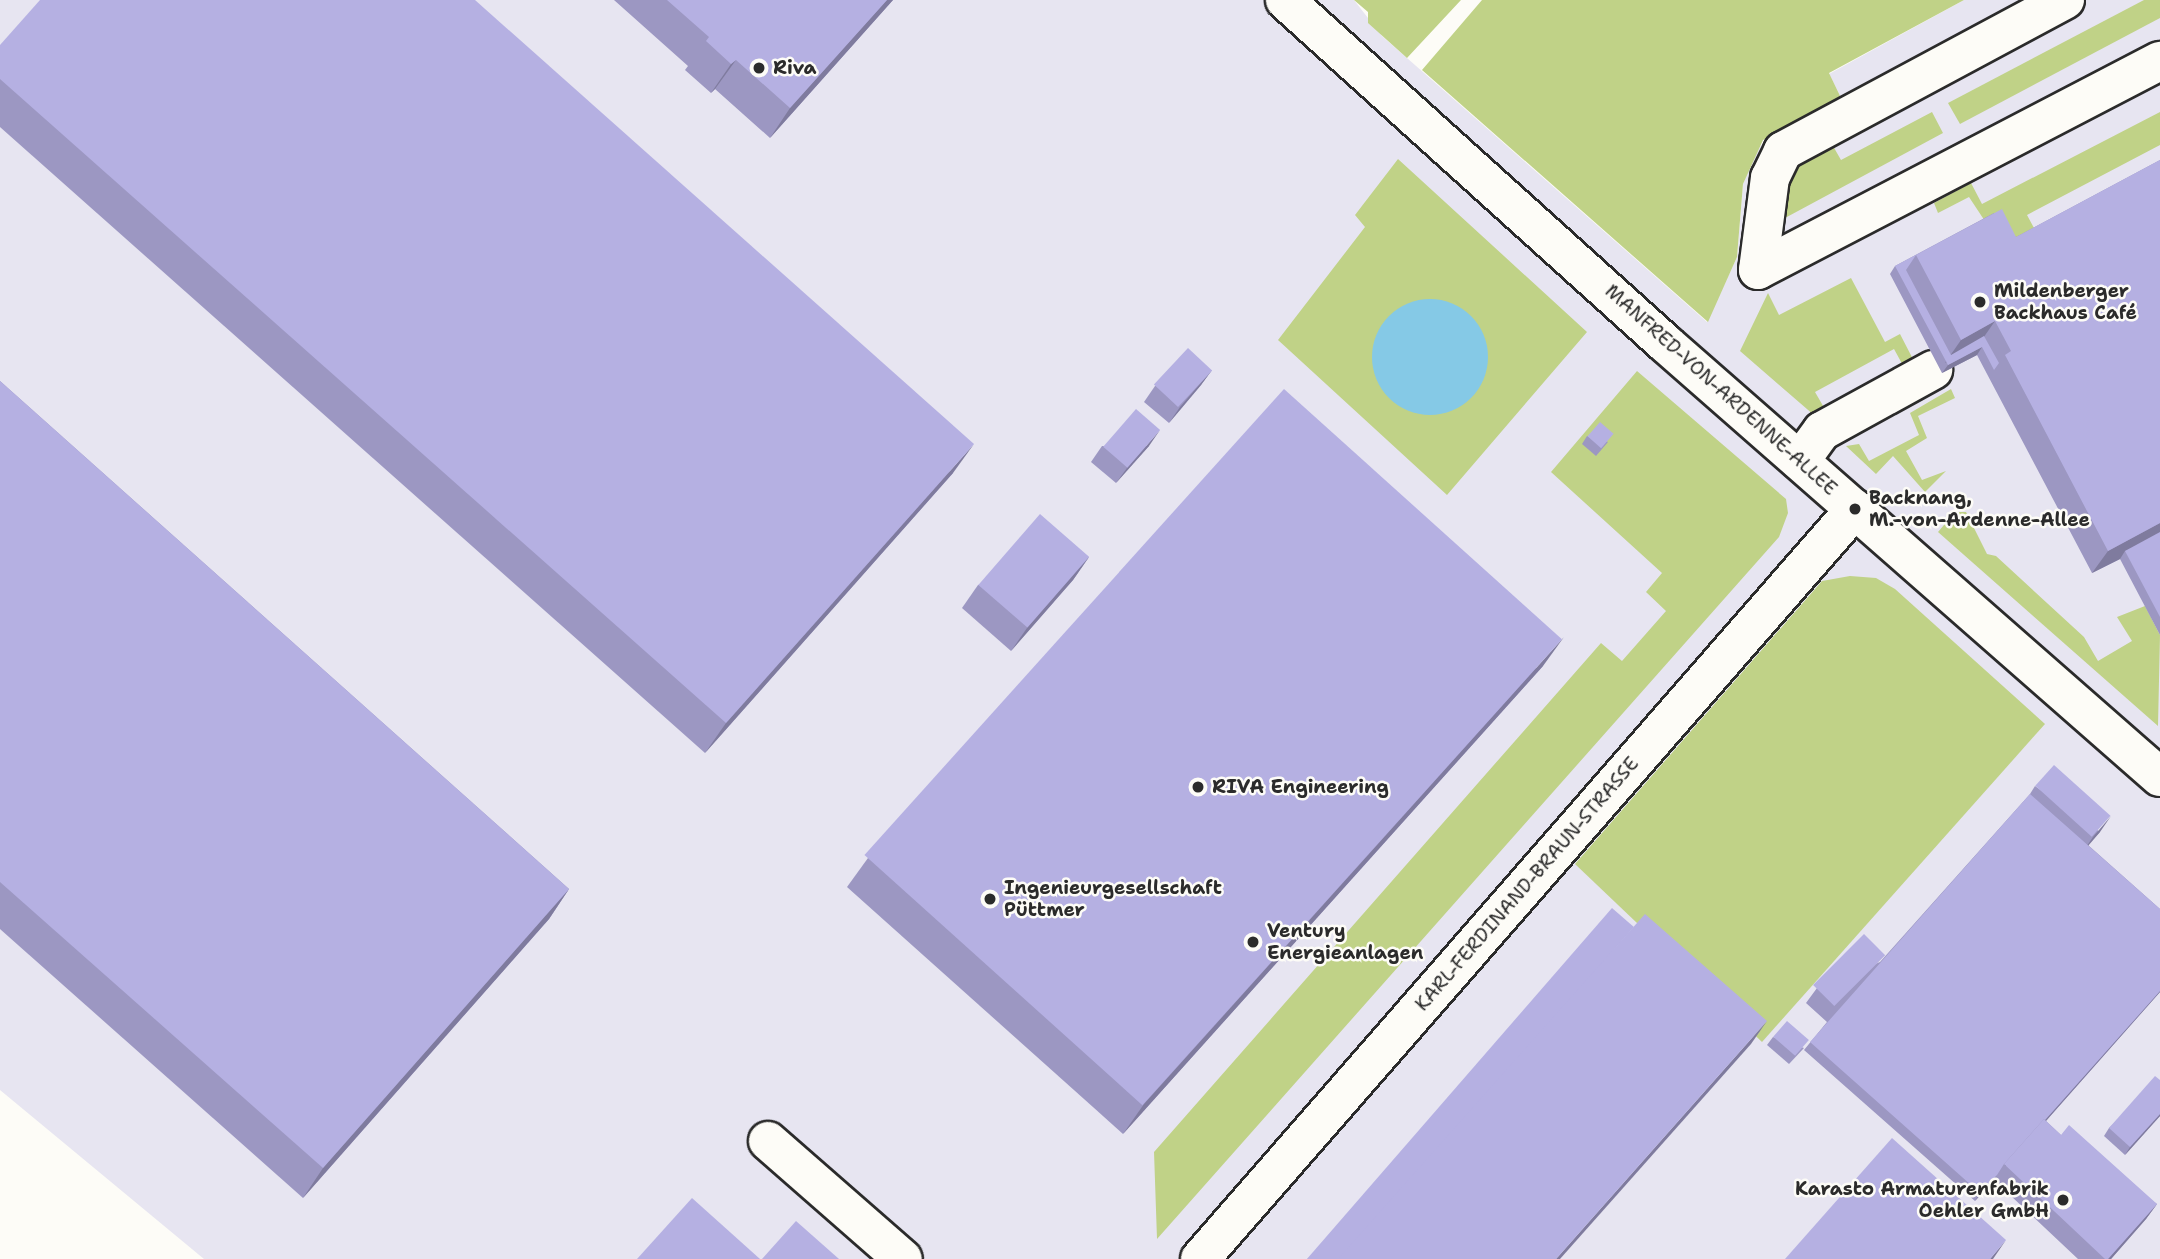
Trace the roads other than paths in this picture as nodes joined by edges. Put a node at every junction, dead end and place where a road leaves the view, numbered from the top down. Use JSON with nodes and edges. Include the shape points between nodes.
{"nodes":[{"id":1,"x":1285,"y":0,"type":"edge"},
{"id":2,"x":2065,"y":0,"type":"edge"},
{"id":3,"x":2160,"y":61,"type":"edge"},
{"id":4,"x":1933,"y":370,"type":"dead end"},
{"id":5,"x":1800,"y":461,"type":"junction"},
{"id":6,"x":1855,"y":509,"type":"junction"},
{"id":7,"x":2160,"y":777,"type":"edge"},
{"id":8,"x":768,"y":1141,"type":"dead end"},
{"id":9,"x":903,"y":1259,"type":"edge"},
{"id":10,"x":1200,"y":1259,"type":"edge"}],
"edges":[{"from":1,"to":5,"type":"street","name":"MANFRED-VON-ARDENNE-ALLEE"},
{"from":2,"to":3,"type":"street","via":[[1783,151],[1770,178],[1758,270],[1816,246]]},
{"from":4,"to":5,"type":"street","via":[[1870,410],[1822,431]]},
{"from":5,"to":6,"type":"street","name":"MANFRED-VON-ARDENNE-ALLEE"},
{"from":6,"to":7,"type":"street","name":"MANFRED-VON-ARDENNE-ALLEE"},
{"from":6,"to":10,"type":"street","name":"KARL-FERDINAND-BRAUN-STRASSE"},
{"from":8,"to":9,"type":"street"}]}
